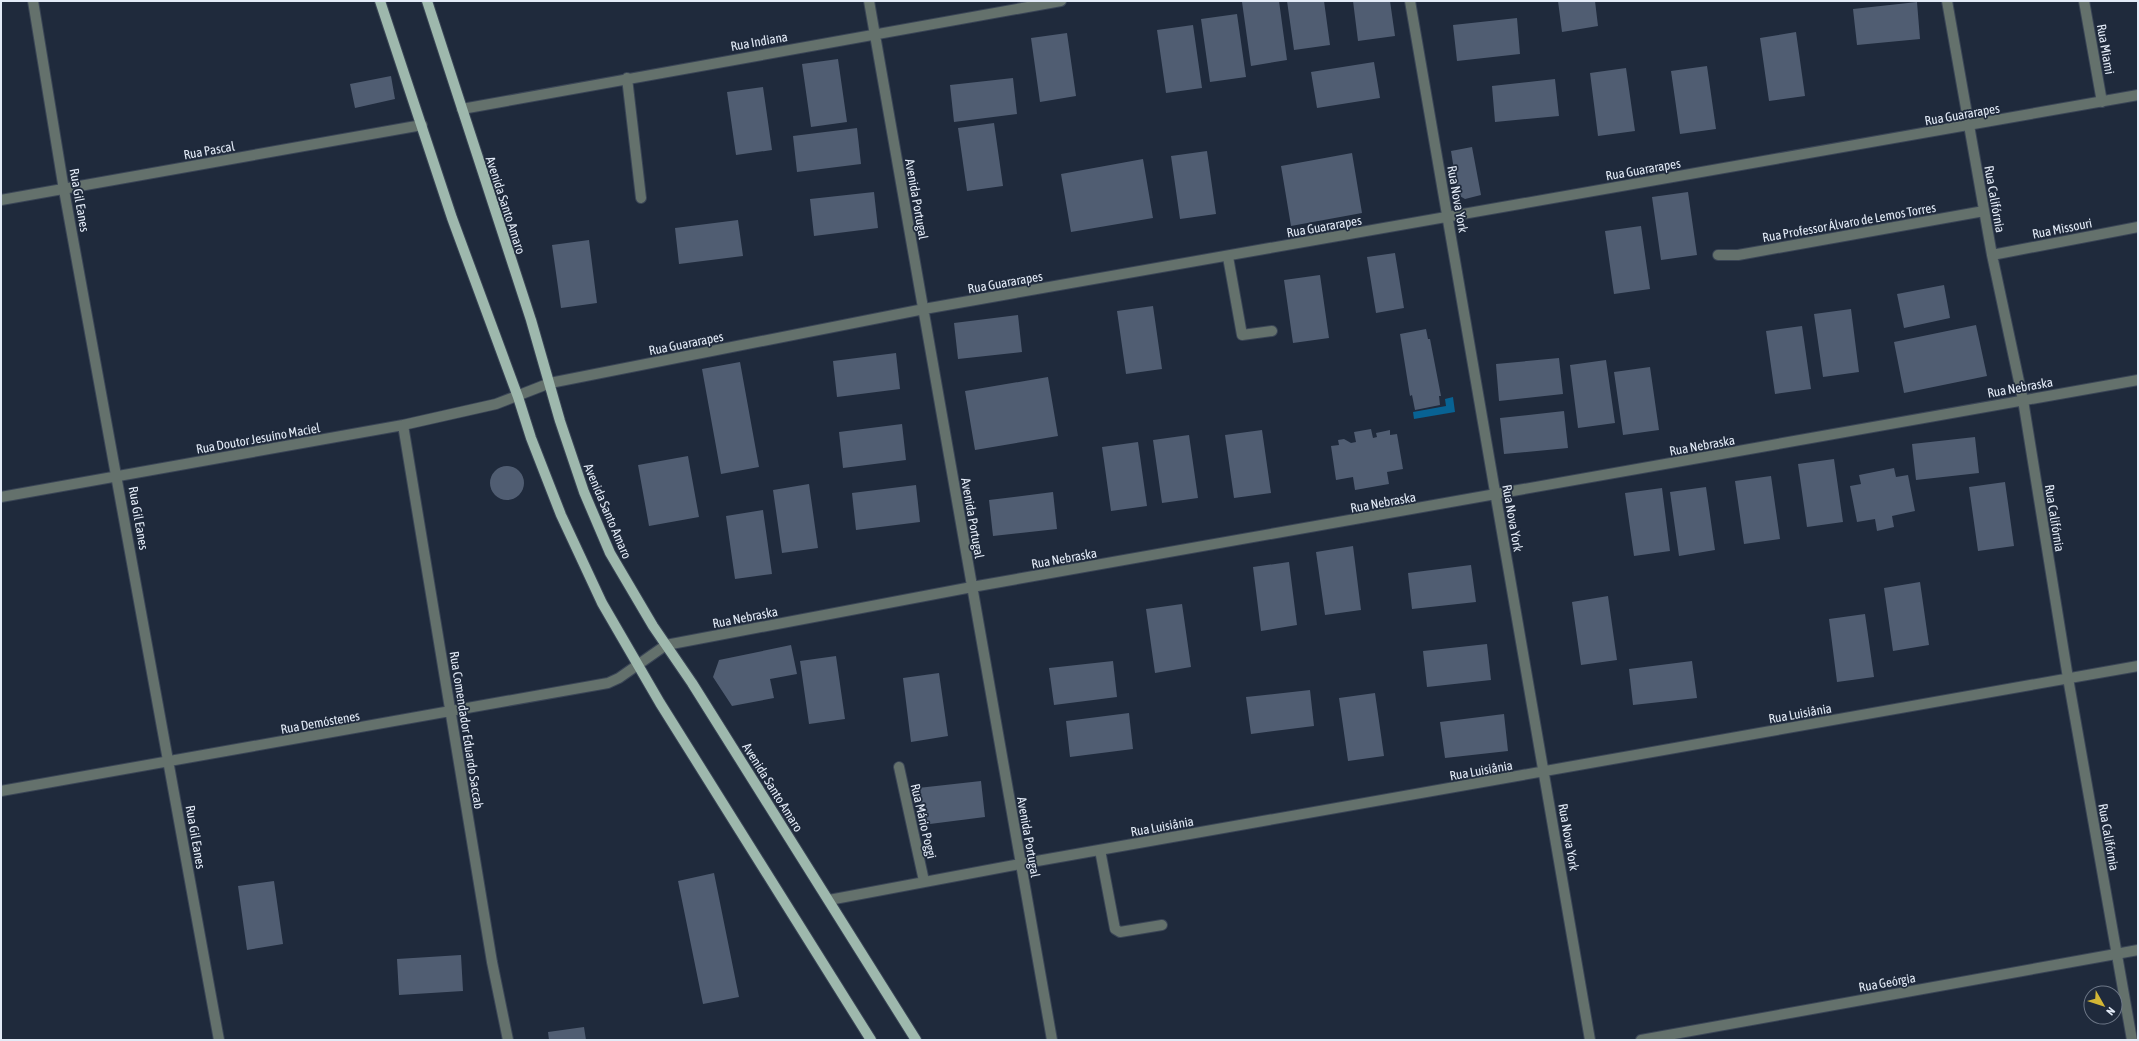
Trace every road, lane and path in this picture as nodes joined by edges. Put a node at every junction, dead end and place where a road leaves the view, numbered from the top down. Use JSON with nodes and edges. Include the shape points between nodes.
{"nodes":[{"id":1,"x":33,"y":1,"type":"edge"},
{"id":2,"x":380,"y":1,"type":"edge"},
{"id":3,"x":428,"y":1,"type":"edge"},
{"id":4,"x":869,"y":1,"type":"edge"},
{"id":5,"x":1061,"y":1,"type":"edge"},
{"id":6,"x":1410,"y":1,"type":"edge"},
{"id":7,"x":1947,"y":1,"type":"edge"},
{"id":8,"x":2084,"y":1,"type":"edge"},
{"id":9,"x":875,"y":34,"type":"junction"},
{"id":10,"x":627,"y":78,"type":"junction"},
{"id":11,"x":2138,"y":95,"type":"edge"},
{"id":12,"x":2102,"y":102,"type":"junction"},
{"id":13,"x":462,"y":109,"type":"junction"},
{"id":14,"x":422,"y":125,"type":"junction"},
{"id":15,"x":1969,"y":126,"type":"junction"},
{"id":16,"x":64,"y":190,"type":"junction"},
{"id":17,"x":642,"y":198,"type":"dead end"},
{"id":18,"x":1,"y":200,"type":"edge"},
{"id":19,"x":1984,"y":211,"type":"junction"},
{"id":20,"x":1448,"y":216,"type":"junction"},
{"id":21,"x":2138,"y":227,"type":"edge"},
{"id":22,"x":1992,"y":255,"type":"junction"},
{"id":23,"x":1718,"y":256,"type":"dead end"},
{"id":24,"x":1228,"y":257,"type":"junction"},
{"id":25,"x":924,"y":309,"type":"junction"},
{"id":26,"x":1272,"y":331,"type":"dead end"},
{"id":27,"x":2138,"y":380,"type":"edge"},
{"id":28,"x":550,"y":383,"type":"junction"},
{"id":29,"x":518,"y":397,"type":"junction"},
{"id":30,"x":2023,"y":400,"type":"junction"},
{"id":31,"x":403,"y":425,"type":"junction"},
{"id":32,"x":118,"y":476,"type":"junction"},
{"id":33,"x":1496,"y":495,"type":"junction"},
{"id":34,"x":1,"y":497,"type":"edge"},
{"id":35,"x":972,"y":587,"type":"junction"},
{"id":36,"x":666,"y":645,"type":"junction"},
{"id":37,"x":638,"y":665,"type":"junction"},
{"id":38,"x":2138,"y":666,"type":"edge"},
{"id":39,"x":2068,"y":678,"type":"junction"},
{"id":40,"x":452,"y":712,"type":"junction"},
{"id":41,"x":169,"y":761,"type":"junction"},
{"id":42,"x":899,"y":767,"type":"dead end"},
{"id":43,"x":1544,"y":772,"type":"junction"},
{"id":44,"x":1,"y":791,"type":"edge"},
{"id":45,"x":1100,"y":850,"type":"junction"},
{"id":46,"x":1020,"y":864,"type":"junction"},
{"id":47,"x":924,"y":881,"type":"junction"},
{"id":48,"x":829,"y":900,"type":"junction"},
{"id":49,"x":1162,"y":925,"type":"dead end"},
{"id":50,"x":2138,"y":950,"type":"edge"},
{"id":51,"x":2116,"y":954,"type":"junction"},
{"id":52,"x":219,"y":1040,"type":"edge"},
{"id":53,"x":508,"y":1040,"type":"edge"},
{"id":54,"x":871,"y":1040,"type":"edge"},
{"id":55,"x":916,"y":1040,"type":"edge"},
{"id":56,"x":1052,"y":1040,"type":"edge"},
{"id":57,"x":1590,"y":1040,"type":"edge"},
{"id":58,"x":1641,"y":1040,"type":"edge"},
{"id":59,"x":2132,"y":1040,"type":"edge"}],
"edges":[{"from":1,"to":16,"type":"street","name":"Rua Gil Eanes"},
{"from":2,"to":14,"type":"main road"},
{"from":3,"to":13,"type":"main road","name":"Avenida Santo Amaro"},
{"from":4,"to":9,"type":"street","name":"Avenida Portugal"},
{"from":5,"to":9,"type":"street","name":"Rua Indiana"},
{"from":6,"to":20,"type":"street","name":"Rua Nova York"},
{"from":7,"to":15,"type":"street","name":"Rua Califórnia"},
{"from":8,"to":12,"type":"street","name":"Rua Miami"},
{"from":9,"to":10,"type":"street","name":"Rua Indiana"},
{"from":9,"to":25,"type":"street","name":"Avenida Portugal"},
{"from":10,"to":13,"type":"street","name":"Rua Indiana"},
{"from":10,"to":17,"type":"street"},
{"from":11,"to":12,"type":"street","name":"Rua Guararapes"},
{"from":12,"to":15,"type":"street","name":"Rua Guararapes"},
{"from":13,"to":28,"type":"main road","name":"Avenida Santo Amaro"},
{"from":14,"to":16,"type":"street","name":"Rua Pascal"},
{"from":14,"to":29,"type":"main road","via":[[452,218]]},
{"from":15,"to":19,"type":"street","name":"Rua Califórnia"},
{"from":15,"to":20,"type":"street","name":"Rua Guararapes"},
{"from":16,"to":18,"type":"street","name":"Rua Pascal"},
{"from":16,"to":32,"type":"street","name":"Rua Gil Eanes"},
{"from":19,"to":22,"type":"street","name":"Rua Califórnia"},
{"from":19,"to":23,"type":"street","name":"Rua Professor Álvaro de Lemos Torres","via":[[1738,255]]},
{"from":20,"to":24,"type":"street","name":"Rua Guararapes"},
{"from":20,"to":33,"type":"street","name":"Rua Nova York"},
{"from":21,"to":22,"type":"street","name":"Rua Missouri"},
{"from":22,"to":30,"type":"street","name":"Rua Califórnia"},
{"from":24,"to":25,"type":"street","name":"Rua Guararapes"},
{"from":24,"to":26,"type":"street","via":[[1242,335]]},
{"from":25,"to":28,"type":"street","name":"Rua Guararapes"},
{"from":25,"to":35,"type":"street","name":"Avenida Portugal"},
{"from":27,"to":30,"type":"street","name":"Rua Nebraska"},
{"from":28,"to":29,"type":"street","name":"Rua Guararapes"},
{"from":28,"to":36,"type":"main road","name":"Avenida Santo Amaro","via":[[584,492],[610,553]]},
{"from":29,"to":31,"type":"street","name":"Rua Doutor Jesuíno Maciel"},
{"from":29,"to":37,"type":"main road","via":[[521,419],[561,515],[602,603]]},
{"from":30,"to":33,"type":"street","name":"Rua Nebraska"},
{"from":30,"to":39,"type":"street","name":"Rua Califórnia"},
{"from":31,"to":32,"type":"street","name":"Rua Doutor Jesuíno Maciel"},
{"from":31,"to":40,"type":"street","name":"Rua Comendador Eduardo Saccab"},
{"from":32,"to":34,"type":"street","name":"Rua Doutor Jesuíno Maciel"},
{"from":32,"to":41,"type":"street","name":"Rua Gil Eanes"},
{"from":33,"to":35,"type":"street","name":"Rua Nebraska"},
{"from":33,"to":43,"type":"street","name":"Rua Nova York"},
{"from":35,"to":36,"type":"street","name":"Rua Nebraska"},
{"from":35,"to":46,"type":"street","name":"Avenida Portugal"},
{"from":36,"to":37,"type":"street","name":"Rua Nebraska"},
{"from":36,"to":48,"type":"main road","name":"Avenida Santo Amaro"},
{"from":37,"to":40,"type":"street","name":"Rua Demóstenes","via":[[608,683]]},
{"from":37,"to":54,"type":"main road","via":[[690,753]]},
{"from":38,"to":39,"type":"street","name":"Rua Luisiânia"},
{"from":39,"to":43,"type":"street","name":"Rua Luisiânia"},
{"from":39,"to":51,"type":"street","name":"Rua Califórnia"},
{"from":40,"to":41,"type":"street","name":"Rua Demóstenes"},
{"from":40,"to":53,"type":"street","name":"Rua Comendador Eduardo Saccab","via":[[492,962]]},
{"from":41,"to":44,"type":"street","name":"Rua Demóstenes"},
{"from":41,"to":52,"type":"street","name":"Rua Gil Eanes"},
{"from":42,"to":47,"type":"street","name":"Rua Mário Poggi"},
{"from":43,"to":45,"type":"street","name":"Rua Luisiânia"},
{"from":43,"to":57,"type":"street","name":"Rua Nova York"},
{"from":45,"to":46,"type":"street","name":"Rua Luisiânia"},
{"from":45,"to":49,"type":"street","via":[[1115,930],[1120,932]]},
{"from":46,"to":47,"type":"street","name":"Rua Luisiânia"},
{"from":46,"to":56,"type":"street","name":"Avenida Portugal"},
{"from":47,"to":48,"type":"street","name":"Rua Luisiânia"},
{"from":48,"to":55,"type":"main road","name":"Avenida Santo Amaro"},
{"from":50,"to":51,"type":"street","name":"Rua Geórgia"},
{"from":51,"to":58,"type":"street","name":"Rua Geórgia"},
{"from":51,"to":59,"type":"street","name":"Rua Califórnia"}]}
